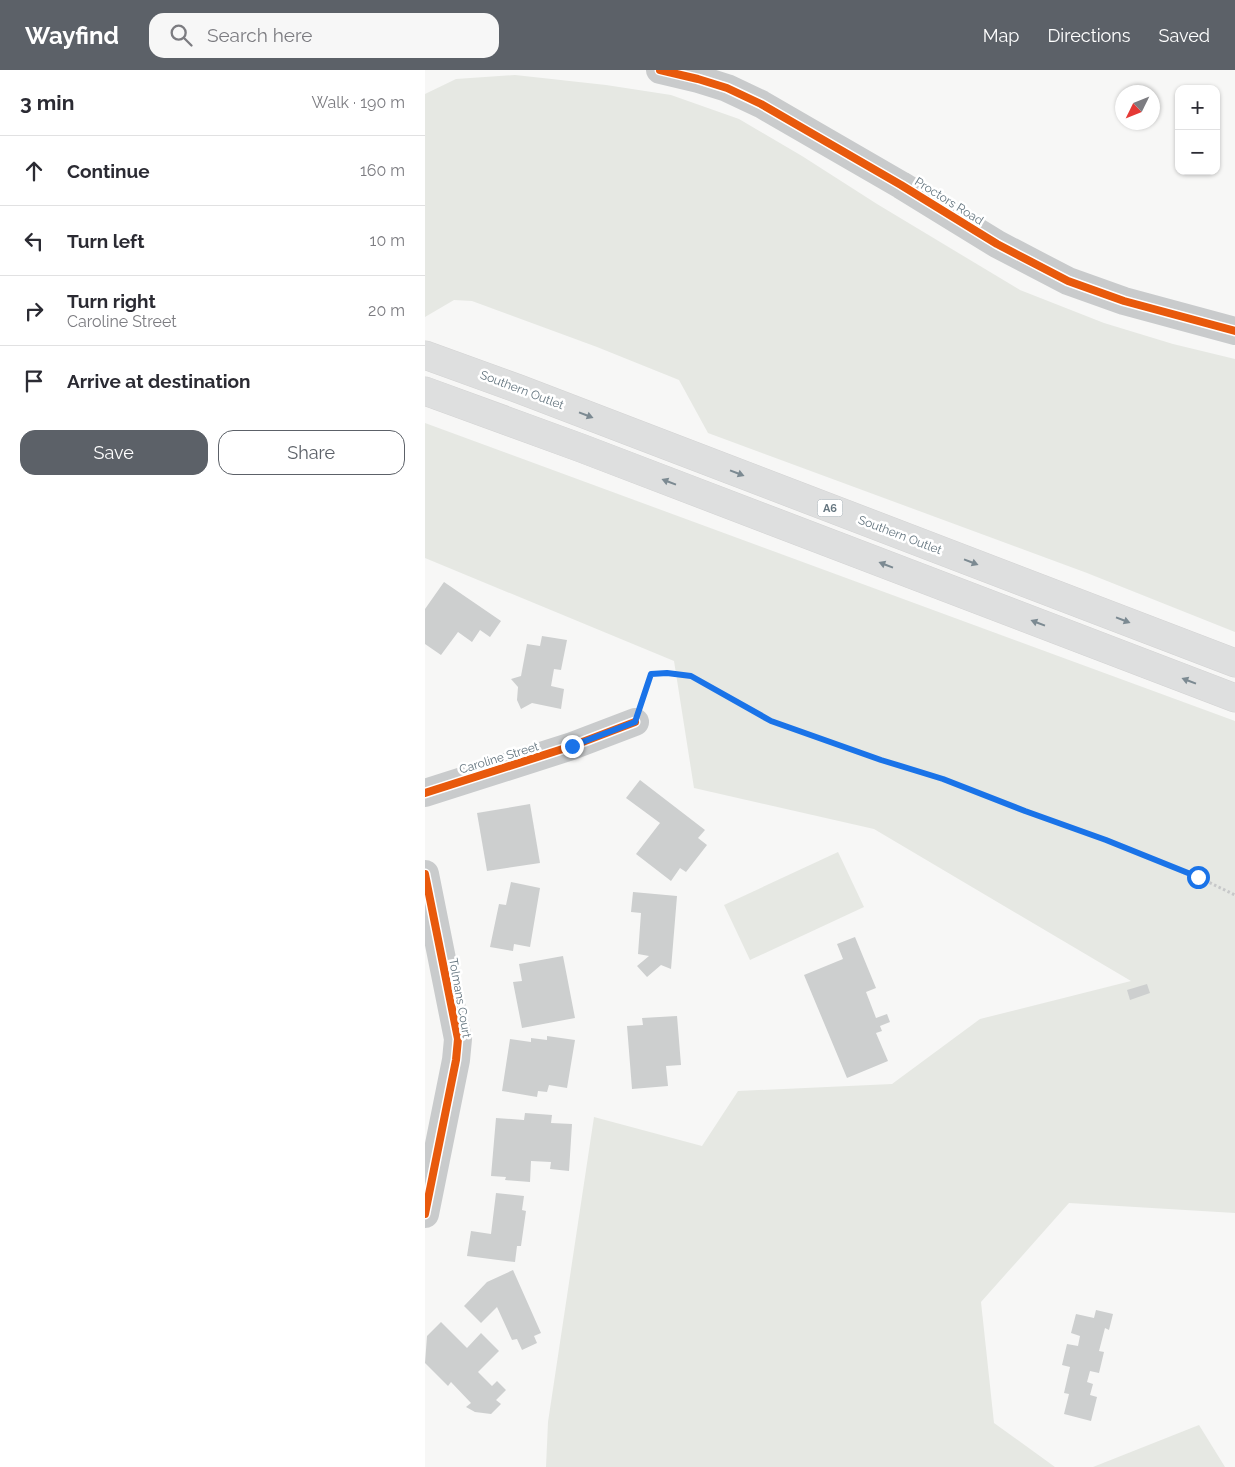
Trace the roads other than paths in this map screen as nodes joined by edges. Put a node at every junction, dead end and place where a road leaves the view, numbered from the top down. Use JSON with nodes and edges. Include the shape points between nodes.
{"nodes":[{"id":1,"x":659,"y":70,"type":"edge"},
{"id":2,"x":1235,"y":331,"type":"edge"},
{"id":3,"x":425,"y":355,"type":"edge"},
{"id":4,"x":425,"y":391,"type":"edge"},
{"id":5,"x":1235,"y":663,"type":"edge"},
{"id":6,"x":1235,"y":698,"type":"edge"},
{"id":7,"x":635,"y":722,"type":"road end"},
{"id":8,"x":425,"y":792,"type":"edge"},
{"id":9,"x":425,"y":874,"type":"edge"},
{"id":10,"x":425,"y":1214,"type":"edge"}],
"edges":[{"from":1,"to":2,"type":"street","name":"Proctors Road","via":[[727,88],[761,104],[997,244],[1068,281],[1124,302]]},
{"from":3,"to":5,"type":"highway","name":"Southern Outlet","number":"A6","one_way":true},
{"from":6,"to":4,"type":"highway","one_way":true},
{"from":7,"to":8,"type":"street","name":"Caroline Street","via":[[572,746]]},
{"from":9,"to":10,"type":"street","name":"Tolmans Court","via":[[457,1039],[456,1060]]}]}
